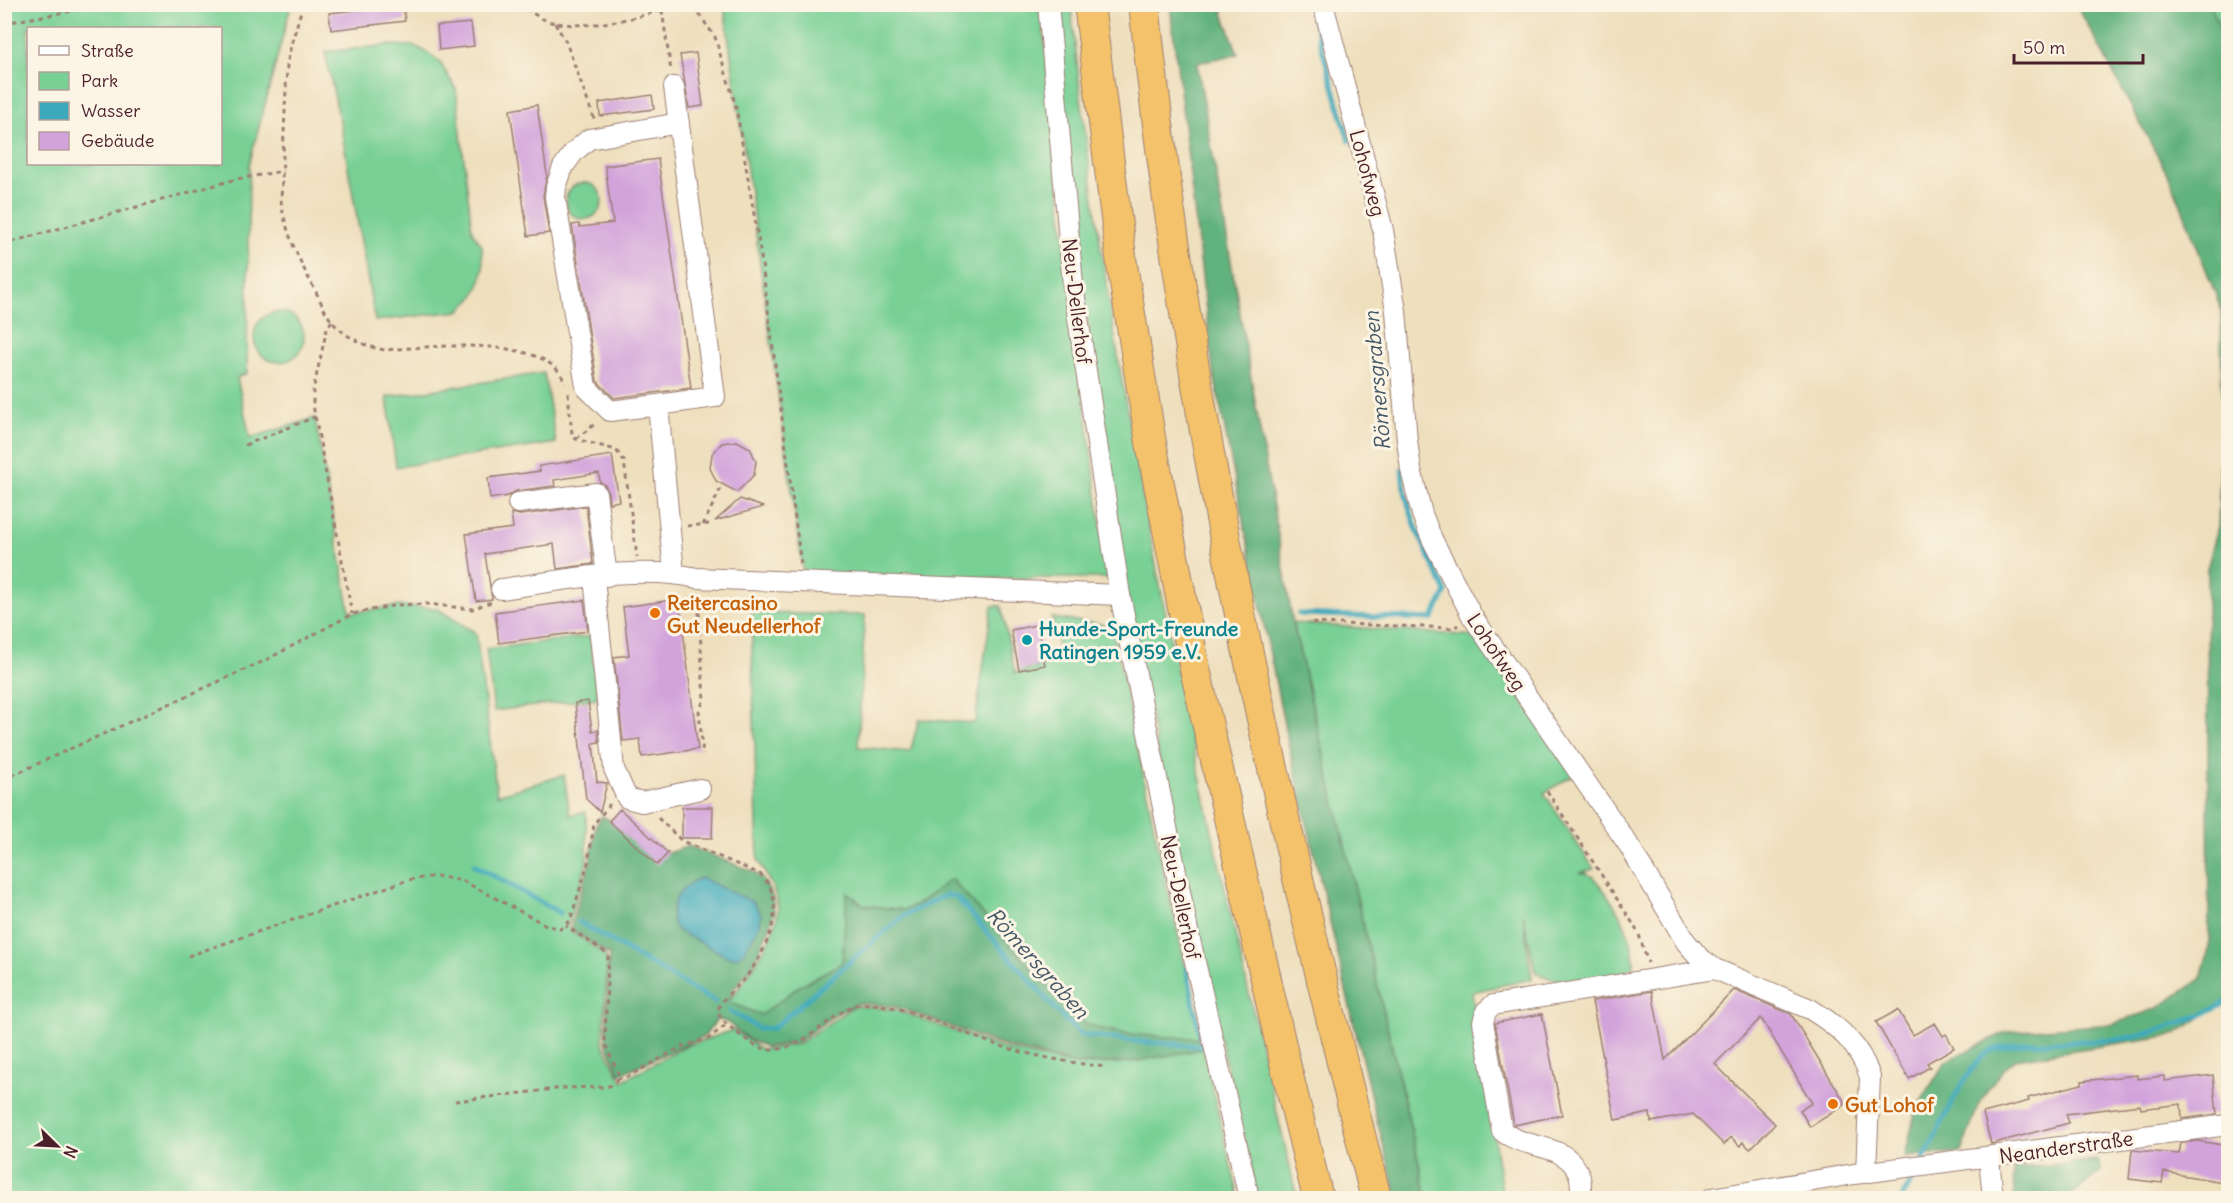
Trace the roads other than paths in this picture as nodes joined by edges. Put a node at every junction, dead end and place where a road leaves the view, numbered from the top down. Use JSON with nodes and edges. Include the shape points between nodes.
{"nodes":[{"id":1,"x":1048,"y":4,"type":"edge"},
{"id":2,"x":1089,"y":4,"type":"edge"},
{"id":3,"x":1144,"y":4,"type":"edge"},
{"id":4,"x":1323,"y":4,"type":"edge"},
{"id":5,"x":674,"y":87,"type":"road end"},
{"id":6,"x":679,"y":123,"type":"junction"},
{"id":7,"x":658,"y":405,"type":"junction"},
{"id":8,"x":518,"y":503,"type":"dead end"},
{"id":9,"x":674,"y":573,"type":"junction"},
{"id":10,"x":601,"y":577,"type":"junction"},
{"id":11,"x":501,"y":589,"type":"road end"},
{"id":12,"x":1119,"y":595,"type":"junction"},
{"id":13,"x":700,"y":789,"type":"dead end"},
{"id":14,"x":1715,"y":969,"type":"junction"},
{"id":15,"x":2229,"y":1125,"type":"edge"},
{"id":16,"x":1989,"y":1158,"type":"junction"},
{"id":17,"x":1866,"y":1173,"type":"junction"},
{"id":18,"x":1762,"y":1194,"type":"edge"},
{"id":19,"x":1249,"y":1198,"type":"edge"},
{"id":20,"x":1318,"y":1198,"type":"edge"},
{"id":21,"x":1376,"y":1198,"type":"edge"},
{"id":22,"x":1581,"y":1198,"type":"edge"},
{"id":23,"x":1712,"y":1198,"type":"edge"},
{"id":24,"x":1993,"y":1198,"type":"edge"}],
"edges":[{"from":1,"to":12,"type":"street","name":"Neu-Dellerhof","via":[[1073,285]]},
{"from":2,"to":20,"type":"highway","via":[[1122,265],[1151,443],[1195,669]]},
{"from":3,"to":21,"type":"highway","via":[[1183,310],[1232,583],[1306,914]]},
{"from":4,"to":14,"type":"street","name":"Lohofweg","via":[[1383,230],[1396,311],[1407,440],[1416,492],[1432,539],[1472,616],[1628,844],[1686,942]]},
{"from":5,"to":6,"type":"street"},
{"from":6,"to":7,"type":"street","via":[[715,397]]},
{"from":6,"to":7,"type":"street","via":[[589,139],[563,167],[555,198],[586,387],[610,411]]},
{"from":7,"to":9,"type":"street"},
{"from":8,"to":10,"type":"street","via":[[596,493]]},
{"from":9,"to":10,"type":"street"},
{"from":9,"to":12,"type":"street","via":[[697,578]]},
{"from":10,"to":11,"type":"street"},
{"from":10,"to":13,"type":"street","via":[[614,769],[621,788],[627,798],[642,802]]},
{"from":12,"to":19,"type":"street","name":"Neu-Dellerhof","via":[[1188,930]]},
{"from":14,"to":17,"type":"street","name":"Lohofweg","via":[[1810,1009],[1850,1039],[1870,1077]]},
{"from":14,"to":22,"type":"street","via":[[1493,1005],[1486,1011],[1483,1022],[1502,1131],[1516,1141],[1564,1154],[1578,1170]]},
{"from":15,"to":16,"type":"street","name":"Neanderstraße"},
{"from":16,"to":17,"type":"street","name":"Neanderstraße"},
{"from":16,"to":24,"type":"street"},
{"from":17,"to":18,"type":"street","name":"Neanderstraße"},
{"from":18,"to":23,"type":"street","name":"Neanderstraße"}]}
